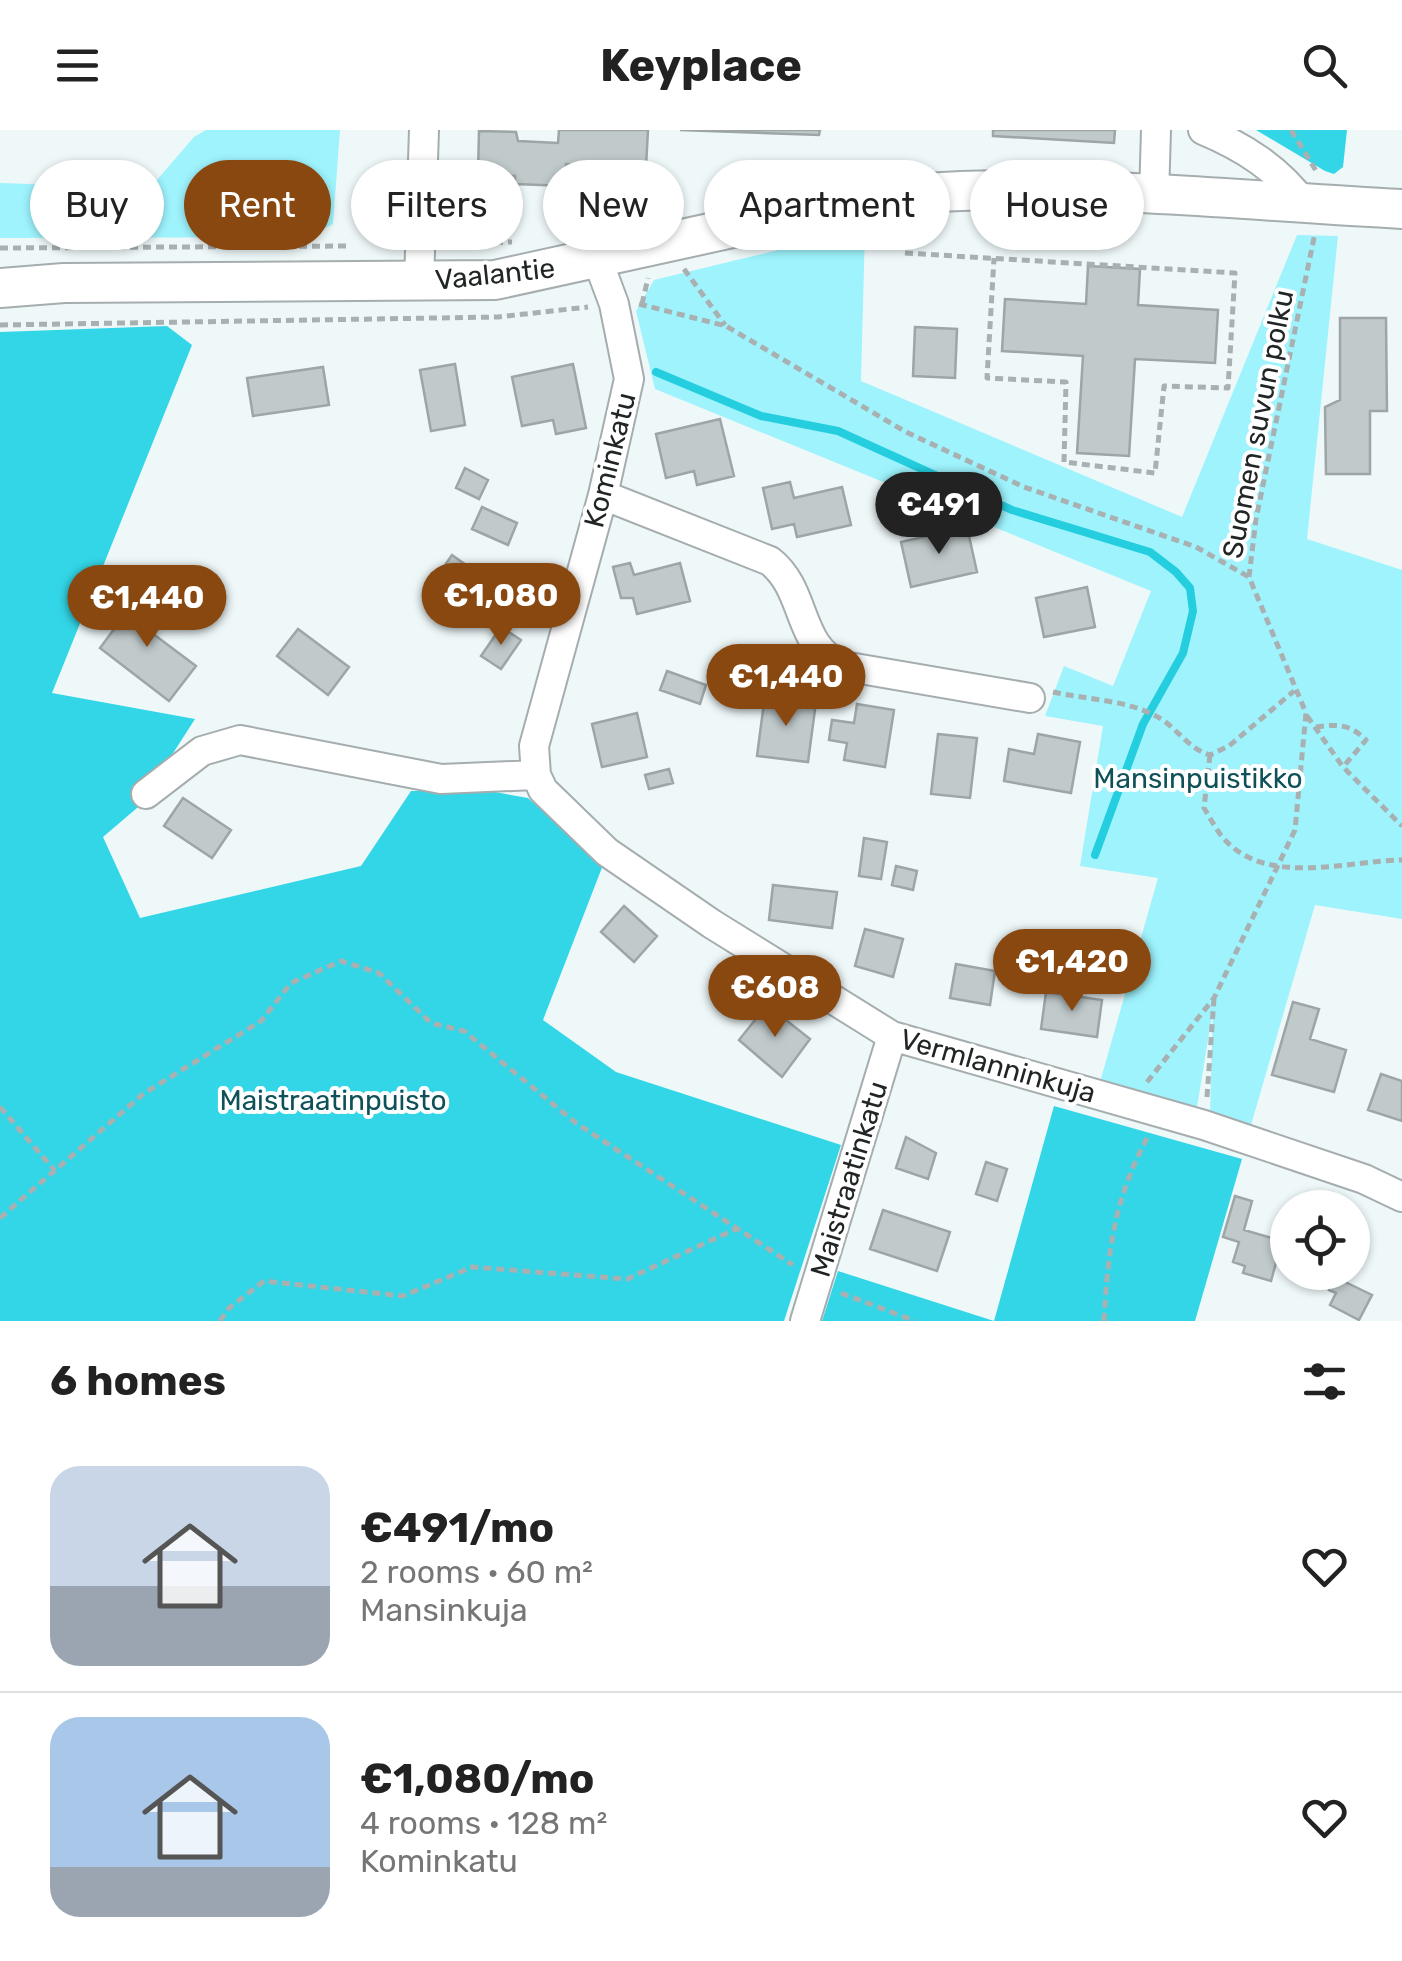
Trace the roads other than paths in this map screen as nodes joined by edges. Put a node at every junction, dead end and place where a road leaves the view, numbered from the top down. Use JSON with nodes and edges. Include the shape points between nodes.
{"nodes":[{"id":1,"x":424,"y":130,"type":"edge"},
{"id":2,"x":1156,"y":130,"type":"edge"},
{"id":3,"x":1204,"y":130,"type":"edge"},
{"id":4,"x":1154,"y":197,"type":"junction"},
{"id":5,"x":1313,"y":205,"type":"junction"},
{"id":6,"x":1402,"y":210,"type":"edge"},
{"id":7,"x":598,"y":261,"type":"junction"},
{"id":8,"x":419,"y":282,"type":"junction"},
{"id":9,"x":0,"y":288,"type":"edge"},
{"id":10,"x":603,"y":495,"type":"junction"},
{"id":11,"x":1030,"y":698,"type":"road end"},
{"id":12,"x":536,"y":775,"type":"junction"},
{"id":13,"x":146,"y":794,"type":"dead end"},
{"id":14,"x":892,"y":1036,"type":"junction"},
{"id":15,"x":1402,"y":1197,"type":"edge"},
{"id":16,"x":805,"y":1321,"type":"edge"}],
"edges":[{"from":1,"to":8,"type":"street"},
{"from":2,"to":4,"type":"street"},
{"from":3,"to":5,"type":"street","via":[[1260,160]]},
{"from":4,"to":5,"type":"street","name":"Vaalantie"},
{"from":4,"to":7,"type":"street","name":"Vaalantie","via":[[978,191],[874,197]]},
{"from":5,"to":6,"type":"street","name":"Vaalantie"},
{"from":7,"to":8,"type":"street","name":"Vaalantie","via":[[495,280]]},
{"from":7,"to":10,"type":"street","name":"Kominkatu","via":[[629,378]]},
{"from":8,"to":9,"type":"street","name":"Vaalantie"},
{"from":10,"to":11,"type":"street","via":[[770,561],[788,575],[811,643],[825,658]]},
{"from":10,"to":12,"type":"street","name":"Kominkatu","via":[[540,715]]},
{"from":12,"to":13,"type":"street","via":[[441,778],[240,740],[202,751]]},
{"from":12,"to":14,"type":"street","name":"Vermlanninkuja","via":[[551,800],[608,852]]},
{"from":14,"to":15,"type":"street","name":"Vermlanninkuja","via":[[1161,1111]]},
{"from":14,"to":16,"type":"street","name":"Maistraatinkatu"}]}
